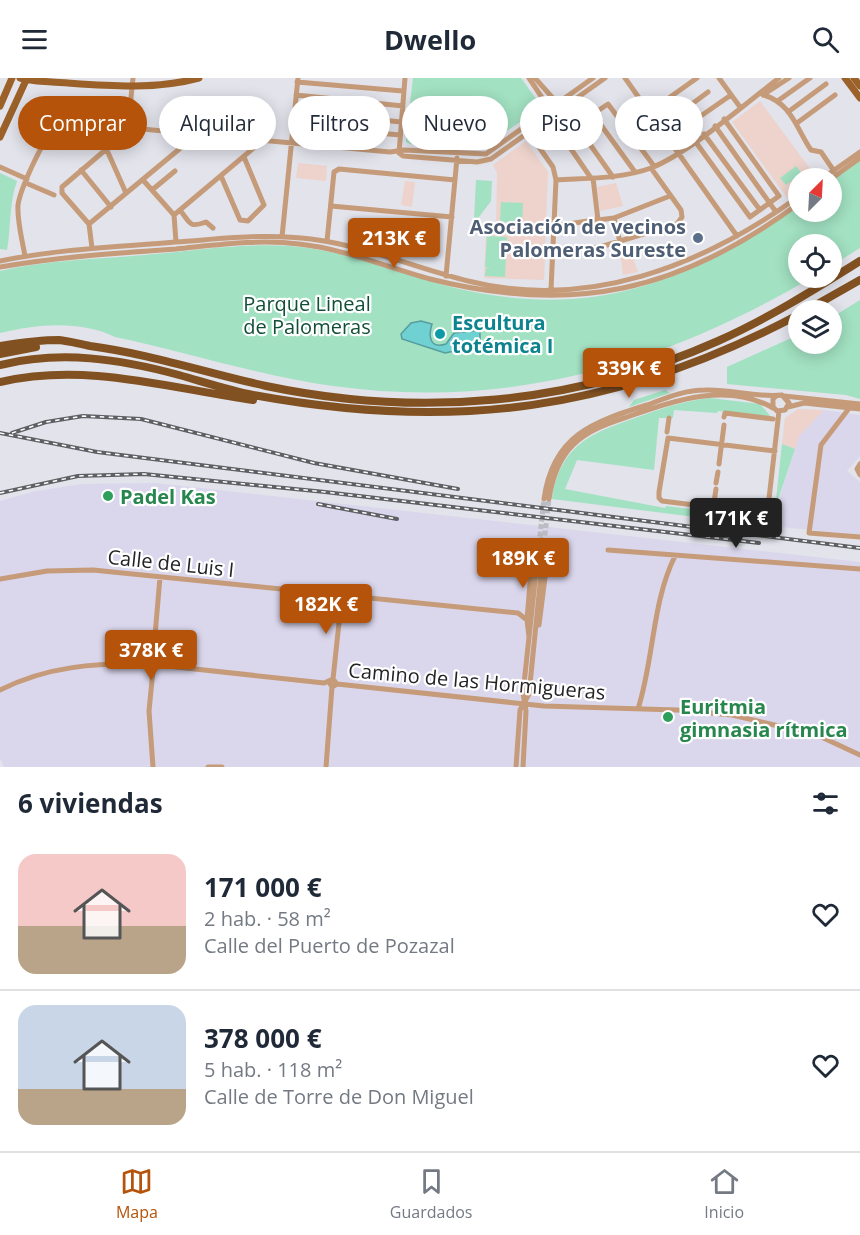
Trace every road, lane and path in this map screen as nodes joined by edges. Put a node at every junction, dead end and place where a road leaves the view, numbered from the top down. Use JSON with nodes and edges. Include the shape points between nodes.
{"nodes":[{"id":1,"x":12,"y":78,"type":"edge"},
{"id":2,"x":199,"y":78,"type":"edge"},
{"id":3,"x":405,"y":78,"type":"edge"},
{"id":4,"x":529,"y":78,"type":"edge"},
{"id":5,"x":535,"y":78,"type":"edge"},
{"id":6,"x":593,"y":78,"type":"edge"},
{"id":7,"x":605,"y":78,"type":"edge"},
{"id":8,"x":625,"y":78,"type":"edge"},
{"id":9,"x":697,"y":78,"type":"edge"},
{"id":10,"x":779,"y":78,"type":"edge"},
{"id":11,"x":789,"y":78,"type":"edge"},
{"id":12,"x":810,"y":78,"type":"edge"},
{"id":13,"x":845,"y":78,"type":"edge"},
{"id":14,"x":854,"y":78,"type":"edge"},
{"id":15,"x":30,"y":79,"type":"edge"},
{"id":16,"x":723,"y":79,"type":"edge"},
{"id":17,"x":298,"y":80,"type":"edge"},
{"id":18,"x":132,"y":82,"type":"edge"},
{"id":19,"x":826,"y":84,"type":"dead end"},
{"id":20,"x":860,"y":86,"type":"edge"},
{"id":21,"x":403,"y":91,"type":"junction"},
{"id":22,"x":708,"y":92,"type":"dead end"},
{"id":23,"x":296,"y":95,"type":"joint"},
{"id":24,"x":731,"y":95,"type":"junction"},
{"id":25,"x":764,"y":95,"type":"junction"},
{"id":26,"x":835,"y":95,"type":"dead end"},
{"id":27,"x":403,"y":96,"type":"edge"},
{"id":28,"x":541,"y":96,"type":"edge"},
{"id":29,"x":549,"y":96,"type":"edge"},
{"id":30,"x":568,"y":96,"type":"edge"},
{"id":31,"x":580,"y":96,"type":"edge"},
{"id":32,"x":638,"y":96,"type":"edge"},
{"id":33,"x":672,"y":96,"type":"edge"},
{"id":34,"x":703,"y":96,"type":"edge"},
{"id":35,"x":860,"y":98,"type":"edge"},
{"id":36,"x":779,"y":100,"type":"junction"},
{"id":37,"x":748,"y":102,"type":"junction"},
{"id":38,"x":0,"y":106,"type":"edge"},
{"id":39,"x":402,"y":106,"type":"joint"},
{"id":40,"x":740,"y":107,"type":"junction"},
{"id":41,"x":788,"y":112,"type":"junction"},
{"id":42,"x":703,"y":115,"type":"edge"},
{"id":43,"x":724,"y":119,"type":"junction"},
{"id":44,"x":390,"y":121,"type":"edge"},
{"id":45,"x":401,"y":122,"type":"junction"},
{"id":46,"x":797,"y":123,"type":"junction"},
{"id":47,"x":715,"y":126,"type":"junction"},
{"id":48,"x":390,"y":134,"type":"edge"},
{"id":49,"x":704,"y":134,"type":"joint"},
{"id":50,"x":400,"y":135,"type":"junction"},
{"id":51,"x":520,"y":136,"type":"edge"},
{"id":52,"x":0,"y":137,"type":"edge"},
{"id":53,"x":41,"y":150,"type":"edge"},
{"id":54,"x":104,"y":150,"type":"edge"},
{"id":55,"x":107,"y":150,"type":"edge"},
{"id":56,"x":178,"y":150,"type":"edge"},
{"id":57,"x":252,"y":150,"type":"edge"},
{"id":58,"x":290,"y":150,"type":"edge"},
{"id":59,"x":367,"y":150,"type":"edge"},
{"id":60,"x":541,"y":150,"type":"edge"},
{"id":61,"x":682,"y":150,"type":"edge"},
{"id":62,"x":702,"y":150,"type":"edge"},
{"id":63,"x":679,"y":152,"type":"junction"},
{"id":64,"x":860,"y":152,"type":"edge"},
{"id":65,"x":399,"y":153,"type":"junction"},
{"id":66,"x":244,"y":157,"type":"junction"},
{"id":67,"x":457,"y":158,"type":"junction"},
{"id":68,"x":860,"y":158,"type":"edge"},
{"id":69,"x":0,"y":167,"type":"edge"},
{"id":70,"x":652,"y":167,"type":"junction"},
{"id":71,"x":832,"y":168,"type":"edge"},
{"id":72,"x":838,"y":168,"type":"edge"},
{"id":73,"x":81,"y":170,"type":"junction"},
{"id":74,"x":175,"y":171,"type":"dead end"},
{"id":75,"x":634,"y":172,"type":"junction"},
{"id":76,"x":842,"y":172,"type":"edge"},
{"id":77,"x":221,"y":176,"type":"junction"},
{"id":78,"x":613,"y":177,"type":"junction"},
{"id":79,"x":592,"y":178,"type":"junction"},
{"id":80,"x":143,"y":180,"type":"junction"},
{"id":81,"x":456,"y":180,"type":"junction"},
{"id":82,"x":556,"y":180,"type":"junction"},
{"id":83,"x":27,"y":181,"type":"junction"},
{"id":84,"x":152,"y":190,"type":"junction"},
{"id":85,"x":126,"y":193,"type":"junction"},
{"id":86,"x":54,"y":195,"type":"dead end"},
{"id":87,"x":670,"y":196,"type":"junction"},
{"id":88,"x":770,"y":203,"type":"junction"},
{"id":89,"x":788,"y":204,"type":"edge"},
{"id":90,"x":331,"y":206,"type":"junction"},
{"id":91,"x":111,"y":207,"type":"junction"},
{"id":92,"x":180,"y":210,"type":"junction"},
{"id":93,"x":760,"y":210,"type":"junction"},
{"id":94,"x":788,"y":210,"type":"edge"},
{"id":95,"x":776,"y":212,"type":"junction"},
{"id":96,"x":174,"y":215,"type":"junction"},
{"id":97,"x":452,"y":217,"type":"junction"},
{"id":98,"x":614,"y":218,"type":"junction"},
{"id":99,"x":596,"y":220,"type":"dead end"},
{"id":100,"x":89,"y":224,"type":"junction"},
{"id":101,"x":554,"y":226,"type":"junction"},
{"id":102,"x":213,"y":228,"type":"dead end"},
{"id":103,"x":282,"y":236,"type":"junction"},
{"id":104,"x":737,"y":236,"type":"junction"},
{"id":105,"x":176,"y":242,"type":"junction"},
{"id":106,"x":327,"y":242,"type":"junction"},
{"id":107,"x":620,"y":242,"type":"junction"},
{"id":108,"x":287,"y":243,"type":"junction"},
{"id":109,"x":92,"y":249,"type":"junction"},
{"id":110,"x":553,"y":251,"type":"junction"},
{"id":111,"x":721,"y":252,"type":"junction"},
{"id":112,"x":379,"y":253,"type":"junction"},
{"id":113,"x":25,"y":256,"type":"junction"},
{"id":114,"x":362,"y":257,"type":"junction"},
{"id":115,"x":0,"y":261,"type":"edge"},
{"id":116,"x":860,"y":261,"type":"edge"},
{"id":117,"x":418,"y":266,"type":"junction"},
{"id":118,"x":0,"y":267,"type":"edge"},
{"id":119,"x":400,"y":270,"type":"junction"},
{"id":120,"x":446,"y":276,"type":"junction"},
{"id":121,"x":860,"y":280,"type":"edge"},
{"id":122,"x":551,"y":290,"type":"junction"},
{"id":123,"x":506,"y":294,"type":"junction"},
{"id":124,"x":825,"y":300,"type":"edge"},
{"id":125,"x":788,"y":320,"type":"edge"},
{"id":126,"x":77,"y":344,"type":"junction"},
{"id":127,"x":0,"y":346,"type":"edge"},
{"id":128,"x":0,"y":354,"type":"edge"},
{"id":129,"x":0,"y":365,"type":"edge"},
{"id":130,"x":0,"y":382,"type":"edge"},
{"id":131,"x":776,"y":396,"type":"junction"},
{"id":132,"x":784,"y":396,"type":"junction"},
{"id":133,"x":299,"y":403,"type":"junction"},
{"id":134,"x":860,"y":404,"type":"edge"},
{"id":135,"x":850,"y":407,"type":"junction"},
{"id":136,"x":787,"y":408,"type":"junction"},
{"id":137,"x":860,"y":409,"type":"edge"},
{"id":138,"x":777,"y":410,"type":"junction"},
{"id":139,"x":724,"y":417,"type":"dead end"},
{"id":140,"x":669,"y":418,"type":"dead end"},
{"id":141,"x":773,"y":419,"type":"dead end"},
{"id":142,"x":724,"y":425,"type":"dead end"},
{"id":143,"x":667,"y":432,"type":"dead end"},
{"id":144,"x":722,"y":441,"type":"dead end"},
{"id":145,"x":721,"y":448,"type":"dead end"},
{"id":146,"x":775,"y":451,"type":"junction"},
{"id":147,"x":719,"y":464,"type":"dead end"},
{"id":148,"x":860,"y":464,"type":"edge"},
{"id":149,"x":718,"y":472,"type":"dead end"},
{"id":150,"x":860,"y":475,"type":"edge"},
{"id":151,"x":714,"y":502,"type":"dead end"},
{"id":152,"x":767,"y":514,"type":"junction"},
{"id":153,"x":766,"y":525,"type":"dead end"},
{"id":154,"x":860,"y":537,"type":"edge"},
{"id":155,"x":544,"y":545,"type":"junction"},
{"id":156,"x":558,"y":548,"type":"dead end"},
{"id":157,"x":609,"y":549,"type":"dead end"},
{"id":158,"x":675,"y":556,"type":"junction"},
{"id":159,"x":860,"y":569,"type":"edge"},
{"id":160,"x":160,"y":577,"type":"junction"},
{"id":161,"x":0,"y":579,"type":"edge"},
{"id":162,"x":342,"y":595,"type":"junction"},
{"id":163,"x":528,"y":607,"type":"junction"},
{"id":164,"x":518,"y":613,"type":"junction"},
{"id":165,"x":527,"y":620,"type":"junction"},
{"id":166,"x":529,"y":637,"type":"junction"},
{"id":167,"x":153,"y":659,"type":"junction"},
{"id":168,"x":148,"y":664,"type":"junction"},
{"id":169,"x":158,"y":665,"type":"junction"},
{"id":170,"x":153,"y":670,"type":"junction"},
{"id":171,"x":333,"y":683,"type":"junction"},
{"id":172,"x":0,"y":690,"type":"edge"},
{"id":173,"x":525,"y":703,"type":"junction"},
{"id":174,"x":639,"y":709,"type":"junction"},
{"id":175,"x":860,"y":755,"type":"edge"},
{"id":176,"x":153,"y":767,"type":"edge"},
{"id":177,"x":208,"y":767,"type":"edge"},
{"id":178,"x":222,"y":767,"type":"edge"},
{"id":179,"x":326,"y":767,"type":"edge"},
{"id":180,"x":516,"y":767,"type":"edge"},
{"id":181,"x":523,"y":767,"type":"edge"}],
"edges":[{"from":1,"to":38,"type":"main road"},
{"from":2,"to":18,"type":"main road"},
{"from":3,"to":21,"type":"street"},
{"from":4,"to":28,"type":"street"},
{"from":5,"to":29,"type":"street"},
{"from":6,"to":30,"type":"street"},
{"from":7,"to":31,"type":"street"},
{"from":8,"to":32,"type":"street"},
{"from":9,"to":33,"type":"street"},
{"from":10,"to":37,"type":"street"},
{"from":11,"to":25,"type":"street"},
{"from":12,"to":36,"type":"street"},
{"from":13,"to":35,"type":"main road"},
{"from":14,"to":20,"type":"main road"},
{"from":15,"to":18,"type":"main road"},
{"from":15,"to":52,"type":"main road"},
{"from":16,"to":24,"type":"street"},
{"from":17,"to":21,"type":"street"},
{"from":17,"to":23,"type":"street"},
{"from":19,"to":41,"type":"street"},
{"from":21,"to":27,"type":"street"},
{"from":22,"to":34,"type":"street"},
{"from":23,"to":39,"type":"street"},
{"from":24,"to":40,"type":"street"},
{"from":24,"to":42,"type":"street"},
{"from":25,"to":36,"type":"street"},
{"from":25,"to":37,"type":"street"},
{"from":26,"to":46,"type":"street"},
{"from":36,"to":41,"type":"street"},
{"from":37,"to":40,"type":"street"},
{"from":39,"to":45,"type":"street"},
{"from":40,"to":43,"type":"street"},
{"from":41,"to":46,"type":"street"},
{"from":43,"to":47,"type":"street"},
{"from":43,"to":88,"type":"street","via":[[780,196]]},
{"from":44,"to":45,"type":"street"},
{"from":45,"to":50,"type":"street"},
{"from":46,"to":71,"type":"street","via":[[811,150],[821,152]]},
{"from":47,"to":49,"type":"street"},
{"from":47,"to":88,"type":"street"},
{"from":48,"to":50,"type":"street"},
{"from":49,"to":93,"type":"street"},
{"from":50,"to":65,"type":"street"},
{"from":51,"to":67,"type":"street","via":[[491,159],[477,162]]},
{"from":53,"to":83,"type":"street"},
{"from":54,"to":73,"type":"street"},
{"from":55,"to":85,"type":"street"},
{"from":56,"to":80,"type":"street"},
{"from":57,"to":66,"type":"street"},
{"from":58,"to":103,"type":"street"},
{"from":59,"to":65,"type":"street"},
{"from":60,"to":82,"type":"street","via":[[553,167]]},
{"from":61,"to":63,"type":"street"},
{"from":62,"to":93,"type":"street","via":[[750,217]]},
{"from":63,"to":70,"type":"street"},
{"from":63,"to":104,"type":"street"},
{"from":64,"to":72,"type":"street"},
{"from":65,"to":67,"type":"street","via":[[409,150]]},
{"from":66,"to":77,"type":"street"},
{"from":66,"to":77,"type":"street","via":[[264,205],[248,221],[240,220]]},
{"from":67,"to":81,"type":"street"},
{"from":68,"to":76,"type":"street"},
{"from":69,"to":83,"type":"street"},
{"from":70,"to":75,"type":"street"},
{"from":70,"to":75,"type":"street","via":[[608,104],[593,114]]},
{"from":70,"to":87,"type":"street"},
{"from":73,"to":91,"type":"street"},
{"from":73,"to":100,"type":"street","via":[[61,190]]},
{"from":74,"to":84,"type":"street"},
{"from":75,"to":78,"type":"street"},
{"from":77,"to":92,"type":"street"},
{"from":78,"to":79,"type":"street"},
{"from":78,"to":79,"type":"street","via":[[577,126],[562,136]]},
{"from":79,"to":82,"type":"street"},
{"from":79,"to":98,"type":"street","via":[[598,220]]},
{"from":80,"to":84,"type":"street"},
{"from":80,"to":85,"type":"street"},
{"from":81,"to":90,"type":"street","via":[[339,168],[334,172]]},
{"from":81,"to":97,"type":"street"},
{"from":82,"to":101,"type":"street"},
{"from":83,"to":86,"type":"street"},
{"from":83,"to":113,"type":"street","via":[[18,206]]},
{"from":84,"to":96,"type":"street"},
{"from":85,"to":91,"type":"street"},
{"from":87,"to":98,"type":"street"},
{"from":87,"to":107,"type":"street","via":[[681,210],[677,224]]},
{"from":88,"to":93,"type":"street"},
{"from":88,"to":95,"type":"street"},
{"from":89,"to":95,"type":"street"},
{"from":90,"to":97,"type":"street"},
{"from":90,"to":106,"type":"street"},
{"from":91,"to":100,"type":"street"},
{"from":92,"to":96,"type":"street"},
{"from":92,"to":102,"type":"street","via":[[192,225],[206,222]]},
{"from":94,"to":111,"type":"street"},
{"from":95,"to":104,"type":"street"},
{"from":96,"to":105,"type":"street"},
{"from":97,"to":120,"type":"street"},
{"from":98,"to":107,"type":"street"},
{"from":99,"to":101,"type":"street"},
{"from":100,"to":109,"type":"street"},
{"from":101,"to":110,"type":"street"},
{"from":103,"to":105,"type":"street"},
{"from":103,"to":106,"type":"street"},
{"from":103,"to":108,"type":"street"},
{"from":104,"to":111,"type":"street"},
{"from":104,"to":122,"type":"street","via":[[700,256],[642,278],[586,289]]},
{"from":105,"to":109,"type":"street"},
{"from":106,"to":112,"type":"street"},
{"from":107,"to":110,"type":"street"},
{"from":108,"to":114,"type":"street"},
{"from":108,"to":118,"type":"street","via":[[247,242],[83,255]]},
{"from":109,"to":113,"type":"street"},
{"from":110,"to":122,"type":"street"},
{"from":111,"to":123,"type":"street","via":[[675,273],[615,291],[561,297]]},
{"from":112,"to":114,"type":"street","via":[[387,256],[385,261]]},
{"from":112,"to":117,"type":"street"},
{"from":113,"to":115,"type":"street"},
{"from":113,"to":118,"type":"street","via":[[25,260]]},
{"from":114,"to":119,"type":"street"},
{"from":116,"to":126,"type":"highway","via":[[772,314],[694,351],[599,382],[491,401],[402,404],[327,397],[128,351]]},
{"from":117,"to":119,"type":"street","via":[[397,262],[395,266]]},
{"from":117,"to":120,"type":"street"},
{"from":119,"to":123,"type":"street"},
{"from":120,"to":122,"type":"street","via":[[507,289]]},
{"from":121,"to":124,"type":"highway"},
{"from":122,"to":123,"type":"street","via":[[549,294]]},
{"from":125,"to":133,"type":"highway","via":[[668,372],[554,402],[491,411],[427,414]]},
{"from":126,"to":127,"type":"highway","via":[[57,340]]},
{"from":126,"to":128,"type":"highway"},
{"from":129,"to":133,"type":"highway","via":[[38,358],[111,359]]},
{"from":130,"to":133,"type":"highway","via":[[38,375],[104,375],[281,404]]},
{"from":131,"to":132,"type":"street"},
{"from":131,"to":138,"type":"street","via":[[772,402]]},
{"from":131,"to":138,"type":"street","via":[[694,390],[599,422],[579,432],[560,453],[548,477],[546,499],[564,455],[598,427],[694,396],[764,402]]},
{"from":132,"to":134,"type":"street"},
{"from":132,"to":136,"type":"street","via":[[789,403]]},
{"from":135,"to":136,"type":"street","via":[[797,403]]},
{"from":135,"to":137,"type":"street"},
{"from":135,"to":154,"type":"street","via":[[821,445],[809,533]]},
{"from":136,"to":138,"type":"street"},
{"from":138,"to":146,"type":"street"},
{"from":139,"to":141,"type":"street","via":[[725,413]]},
{"from":140,"to":143,"type":"street"},
{"from":142,"to":144,"type":"street"},
{"from":145,"to":147,"type":"street"},
{"from":146,"to":152,"type":"street"},
{"from":146,"to":152,"type":"street","via":[[668,438],[659,492],[662,501]]},
{"from":148,"to":150,"type":"street"},
{"from":149,"to":151,"type":"street"},
{"from":152,"to":153,"type":"street"},
{"from":155,"to":156,"type":"street"},
{"from":155,"to":163,"type":"street","via":[[542,540],[533,546]]},
{"from":155,"to":166,"type":"street"},
{"from":155,"to":173,"type":"street","via":[[542,612],[530,694]]},
{"from":157,"to":158,"type":"street"},
{"from":158,"to":159,"type":"street"},
{"from":158,"to":174,"type":"street"},
{"from":160,"to":161,"type":"street","name":"Calle de Luis I","via":[[63,570]]},
{"from":160,"to":162,"type":"street","name":"Calle de Luis I"},
{"from":160,"to":167,"type":"street"},
{"from":162,"to":164,"type":"street","name":"Calle de Luis I"},
{"from":162,"to":171,"type":"street"},
{"from":163,"to":164,"type":"street"},
{"from":163,"to":165,"type":"street"},
{"from":164,"to":165,"type":"street"},
{"from":165,"to":166,"type":"street"},
{"from":166,"to":173,"type":"street"},
{"from":167,"to":168,"type":"street"},
{"from":167,"to":169,"type":"street"},
{"from":168,"to":170,"type":"street"},
{"from":168,"to":172,"type":"street","via":[[70,666]]},
{"from":169,"to":170,"type":"street"},
{"from":169,"to":171,"type":"street","name":"Camino de las Hormigueras"},
{"from":170,"to":176,"type":"street","via":[[149,711]]},
{"from":171,"to":173,"type":"street","name":"Camino de las Hormigueras"},
{"from":171,"to":179,"type":"street"},
{"from":173,"to":174,"type":"street","name":"Camino de las Hormigueras"},
{"from":173,"to":180,"type":"street","via":[[520,710]]},
{"from":173,"to":181,"type":"street"},
{"from":174,"to":175,"type":"street","name":"Camino de las Hormigueras","via":[[700,711],[757,719],[817,735]]},
{"from":177,"to":178,"type":"street"}]}
